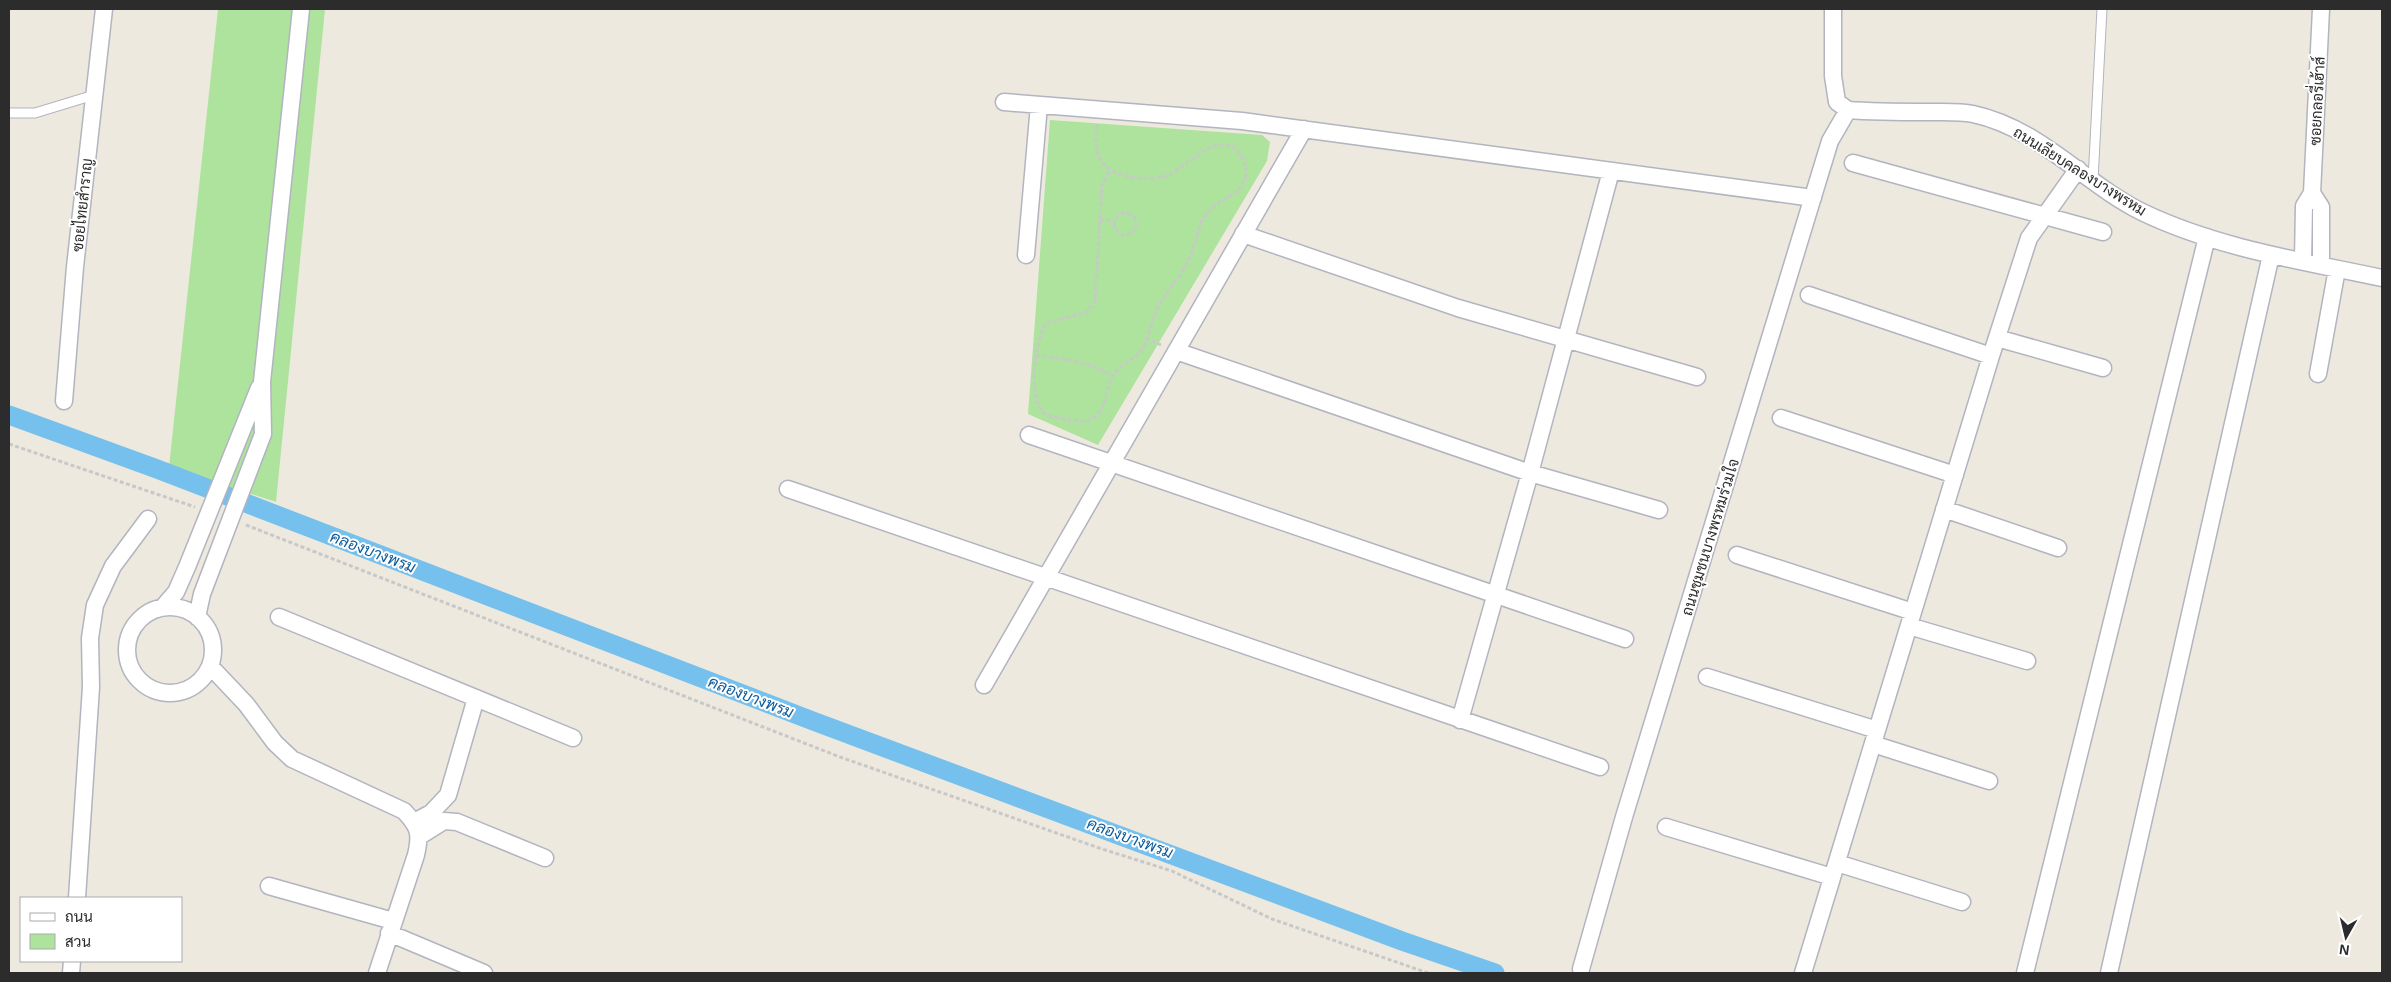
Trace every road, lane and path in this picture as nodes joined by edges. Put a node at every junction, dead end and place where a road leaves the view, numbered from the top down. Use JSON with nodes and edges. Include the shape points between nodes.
{"nodes":[{"id":1,"x":104,"y":9,"type":"edge"},
{"id":2,"x":302,"y":9,"type":"edge"},
{"id":3,"x":1833,"y":9,"type":"edge"},
{"id":4,"x":2102,"y":9,"type":"edge"},
{"id":5,"x":2322,"y":9,"type":"edge"},
{"id":6,"x":94,"y":95,"type":"junction"},
{"id":7,"x":1004,"y":102,"type":"dead end"},
{"id":8,"x":1039,"y":105,"type":"junction"},
{"id":9,"x":1097,"y":109,"type":"junction"},
{"id":10,"x":1848,"y":110,"type":"junction"},
{"id":11,"x":9,"y":113,"type":"edge"},
{"id":12,"x":1304,"y":129,"type":"junction"},
{"id":13,"x":1854,"y":163,"type":"dead end"},
{"id":14,"x":2078,"y":169,"type":"junction"},
{"id":15,"x":1110,"y":170,"type":"junction"},
{"id":16,"x":1611,"y":171,"type":"junction"},
{"id":17,"x":2093,"y":180,"type":"junction"},
{"id":18,"x":2312,"y":193,"type":"junction"},
{"id":19,"x":1813,"y":198,"type":"junction"},
{"id":20,"x":2045,"y":216,"type":"junction"},
{"id":21,"x":1100,"y":220,"type":"junction"},
{"id":22,"x":1115,"y":221,"type":"junction"},
{"id":23,"x":2103,"y":232,"type":"dead end"},
{"id":24,"x":1243,"y":234,"type":"junction"},
{"id":25,"x":2207,"y":237,"type":"junction"},
{"id":26,"x":1026,"y":255,"type":"dead end"},
{"id":27,"x":2271,"y":255,"type":"junction"},
{"id":28,"x":2302,"y":261,"type":"junction"},
{"id":29,"x":2321,"y":265,"type":"junction"},
{"id":30,"x":2337,"y":269,"type":"junction"},
{"id":31,"x":2382,"y":278,"type":"edge"},
{"id":32,"x":1809,"y":295,"type":"dead end"},
{"id":33,"x":1997,"y":338,"type":"junction"},
{"id":34,"x":1566,"y":339,"type":"junction"},
{"id":35,"x":1176,"y":351,"type":"junction"},
{"id":36,"x":1036,"y":356,"type":"junction"},
{"id":37,"x":1991,"y":356,"type":"junction"},
{"id":38,"x":2103,"y":368,"type":"dead end"},
{"id":39,"x":2318,"y":374,"type":"dead end"},
{"id":40,"x":1113,"y":376,"type":"junction"},
{"id":41,"x":1697,"y":377,"type":"dead end"},
{"id":42,"x":262,"y":382,"type":"junction"},
{"id":43,"x":64,"y":401,"type":"dead end"},
{"id":44,"x":1781,"y":418,"type":"dead end"},
{"id":45,"x":1030,"y":435,"type":"dead end"},
{"id":46,"x":9,"y":444,"type":"edge"},
{"id":47,"x":1111,"y":463,"type":"junction"},
{"id":48,"x":1530,"y":473,"type":"junction"},
{"id":49,"x":1955,"y":475,"type":"junction"},
{"id":50,"x":788,"y":489,"type":"dead end"},
{"id":51,"x":196,"y":508,"type":"dead end"},
{"id":52,"x":1944,"y":509,"type":"junction"},
{"id":53,"x":1659,"y":510,"type":"dead end"},
{"id":54,"x":148,"y":519,"type":"dead end"},
{"id":55,"x":243,"y":524,"type":"dead end"},
{"id":56,"x":2058,"y":548,"type":"dead end"},
{"id":57,"x":1737,"y":555,"type":"dead end"},
{"id":58,"x":1046,"y":578,"type":"junction"},
{"id":59,"x":1496,"y":595,"type":"junction"},
{"id":60,"x":163,"y":607,"type":"junction"},
{"id":61,"x":197,"y":617,"type":"junction"},
{"id":62,"x":280,"y":617,"type":"dead end"},
{"id":63,"x":1911,"y":619,"type":"junction"},
{"id":64,"x":1624,"y":639,"type":"dead end"},
{"id":65,"x":2027,"y":661,"type":"dead end"},
{"id":66,"x":210,"y":666,"type":"junction"},
{"id":67,"x":1707,"y":676,"type":"dead end"},
{"id":68,"x":984,"y":685,"type":"dead end"},
{"id":69,"x":476,"y":698,"type":"junction"},
{"id":70,"x":1460,"y":720,"type":"junction"},
{"id":71,"x":1875,"y":737,"type":"junction"},
{"id":72,"x":573,"y":738,"type":"dead end"},
{"id":73,"x":1600,"y":768,"type":"dead end"},
{"id":74,"x":1989,"y":781,"type":"dead end"},
{"id":75,"x":1666,"y":827,"type":"dead end"},
{"id":76,"x":417,"y":829,"type":"junction"},
{"id":77,"x":545,"y":858,"type":"dead end"},
{"id":78,"x":1835,"y":870,"type":"junction"},
{"id":79,"x":270,"y":886,"type":"dead end"},
{"id":80,"x":77,"y":897,"type":"edge"},
{"id":81,"x":1962,"y":902,"type":"dead end"},
{"id":82,"x":391,"y":927,"type":"junction"},
{"id":83,"x":1581,"y":969,"type":"dead end"},
{"id":84,"x":377,"y":973,"type":"edge"},
{"id":85,"x":484,"y":973,"type":"edge"},
{"id":86,"x":1428,"y":973,"type":"edge"},
{"id":87,"x":1803,"y":973,"type":"edge"},
{"id":88,"x":2026,"y":973,"type":"edge"},
{"id":89,"x":2109,"y":973,"type":"edge"}],
"edges":[{"from":1,"to":6,"type":"street","name":"ซอยไทยสำราญ"},
{"from":2,"to":42,"type":"street"},
{"from":3,"to":10,"type":"street","via":[[1833,76],[1837,102]]},
{"from":4,"to":17,"type":"lane"},
{"from":5,"to":18,"type":"street","name":"ซอยกลอรี่เฮ้าส์"},
{"from":6,"to":11,"type":"lane","via":[[35,113]]},
{"from":6,"to":43,"type":"street","name":"ซอยไทยสำราญ"},
{"from":7,"to":8,"type":"street"},
{"from":8,"to":9,"type":"street"},
{"from":8,"to":26,"type":"street"},
{"from":9,"to":12,"type":"street"},
{"from":9,"to":15,"type":"path","via":[[1098,156]]},
{"from":10,"to":14,"type":"street","name":"ถนนเลียบคลองบางพรหม","via":[[1972,114],[2004,124],[2045,146]]},
{"from":10,"to":19,"type":"street","name":"ถนนชุมชนบางพรหมร่วมใจ","via":[[1830,141]]},
{"from":12,"to":16,"type":"street"},
{"from":12,"to":24,"type":"street"},
{"from":13,"to":20,"type":"street"},
{"from":14,"to":17,"type":"street","name":"ถนนเลียบคลองบางพรหม"},
{"from":14,"to":20,"type":"street"},
{"from":15,"to":21,"type":"path","via":[[1102,185]]},
{"from":15,"to":40,"type":"path","via":[[1124,176],[1167,176],[1209,148],[1226,146],[1237,149],[1246,163],[1246,176],[1240,190],[1210,207],[1188,263],[1161,300],[1143,348]]},
{"from":16,"to":19,"type":"street"},
{"from":16,"to":34,"type":"street"},
{"from":17,"to":25,"type":"street","name":"ถนนเลียบคลองบางพรหม","via":[[2141,211]]},
{"from":18,"to":28,"type":"street","name":"ซอยกลอรี่เฮ้าส์","via":[[2304,206]]},
{"from":18,"to":29,"type":"street","name":"ซอยกลอรี่เฮ้าส์","via":[[2321,207]]},
{"from":19,"to":83,"type":"street","name":"ถนนชุมชนบางพรหมร่วมใจ"},
{"from":20,"to":23,"type":"street"},
{"from":20,"to":33,"type":"street","via":[[2029,238]]},
{"from":21,"to":22,"type":"path"},
{"from":21,"to":36,"type":"path","via":[[1095,301],[1087,312],[1046,323]]},
{"from":22,"to":22,"type":"path","via":[[1122,214],[1129,214],[1134,218],[1135,228],[1127,235],[1120,234],[1115,228]]},
{"from":24,"to":34,"type":"street","via":[[1458,308]]},
{"from":24,"to":35,"type":"street"},
{"from":25,"to":27,"type":"street","name":"ถนนเลียบคลองบางพรหม"},
{"from":25,"to":88,"type":"street"},
{"from":27,"to":28,"type":"street","name":"ถนนเลียบคลองบางพรหม"},
{"from":27,"to":89,"type":"street"},
{"from":28,"to":29,"type":"street","name":"ถนนเลียบคลองบางพรหม"},
{"from":29,"to":30,"type":"street","name":"ถนนเลียบคลองบางพรหม"},
{"from":30,"to":31,"type":"street","name":"ถนนเลียบคลองบางพรหม"},
{"from":30,"to":39,"type":"street"},
{"from":32,"to":37,"type":"street"},
{"from":33,"to":37,"type":"street"},
{"from":33,"to":38,"type":"street"},
{"from":34,"to":41,"type":"street"},
{"from":34,"to":48,"type":"street"},
{"from":35,"to":47,"type":"street"},
{"from":35,"to":48,"type":"street"},
{"from":36,"to":40,"type":"path","via":[[1068,359]]},
{"from":36,"to":40,"type":"path","via":[[1034,398],[1044,413],[1062,420],[1081,422],[1093,419],[1104,406]]},
{"from":37,"to":49,"type":"street"},
{"from":42,"to":60,"type":"street","via":[[176,592]]},
{"from":42,"to":61,"type":"street","via":[[263,434],[202,594]]},
{"from":44,"to":49,"type":"street"},
{"from":45,"to":47,"type":"street"},
{"from":46,"to":51,"type":"path"},
{"from":47,"to":58,"type":"street"},
{"from":47,"to":59,"type":"street"},
{"from":48,"to":53,"type":"street"},
{"from":48,"to":59,"type":"street"},
{"from":49,"to":52,"type":"street"},
{"from":50,"to":58,"type":"street"},
{"from":52,"to":56,"type":"street"},
{"from":52,"to":63,"type":"street"},
{"from":54,"to":80,"type":"street","via":[[113,566],[95,605],[90,638],[91,687]]},
{"from":55,"to":86,"type":"path","via":[[840,758],[1102,850],[1172,871],[1272,919]]},
{"from":57,"to":63,"type":"street"},
{"from":58,"to":68,"type":"street"},
{"from":58,"to":70,"type":"street"},
{"from":59,"to":64,"type":"street"},
{"from":59,"to":70,"type":"street"},
{"from":60,"to":61,"type":"street","via":[[178,607]]},
{"from":60,"to":66,"type":"street","via":[[138,621],[130,633],[128,662],[135,676],[146,686],[172,693],[198,683]]},
{"from":61,"to":66,"type":"street","via":[[211,634]]},
{"from":62,"to":69,"type":"street"},
{"from":63,"to":65,"type":"street"},
{"from":63,"to":71,"type":"street"},
{"from":66,"to":76,"type":"street","via":[[292,759],[404,811]]},
{"from":67,"to":71,"type":"street"},
{"from":69,"to":72,"type":"street"},
{"from":69,"to":76,"type":"street","via":[[448,795]]},
{"from":70,"to":73,"type":"street"},
{"from":71,"to":74,"type":"street"},
{"from":71,"to":78,"type":"street"},
{"from":75,"to":78,"type":"street"},
{"from":76,"to":77,"type":"street","via":[[444,821],[457,822]]},
{"from":76,"to":82,"type":"street","via":[[416,855]]},
{"from":78,"to":81,"type":"street"},
{"from":78,"to":87,"type":"street"},
{"from":79,"to":82,"type":"street"},
{"from":82,"to":84,"type":"street"},
{"from":82,"to":85,"type":"street"}]}
